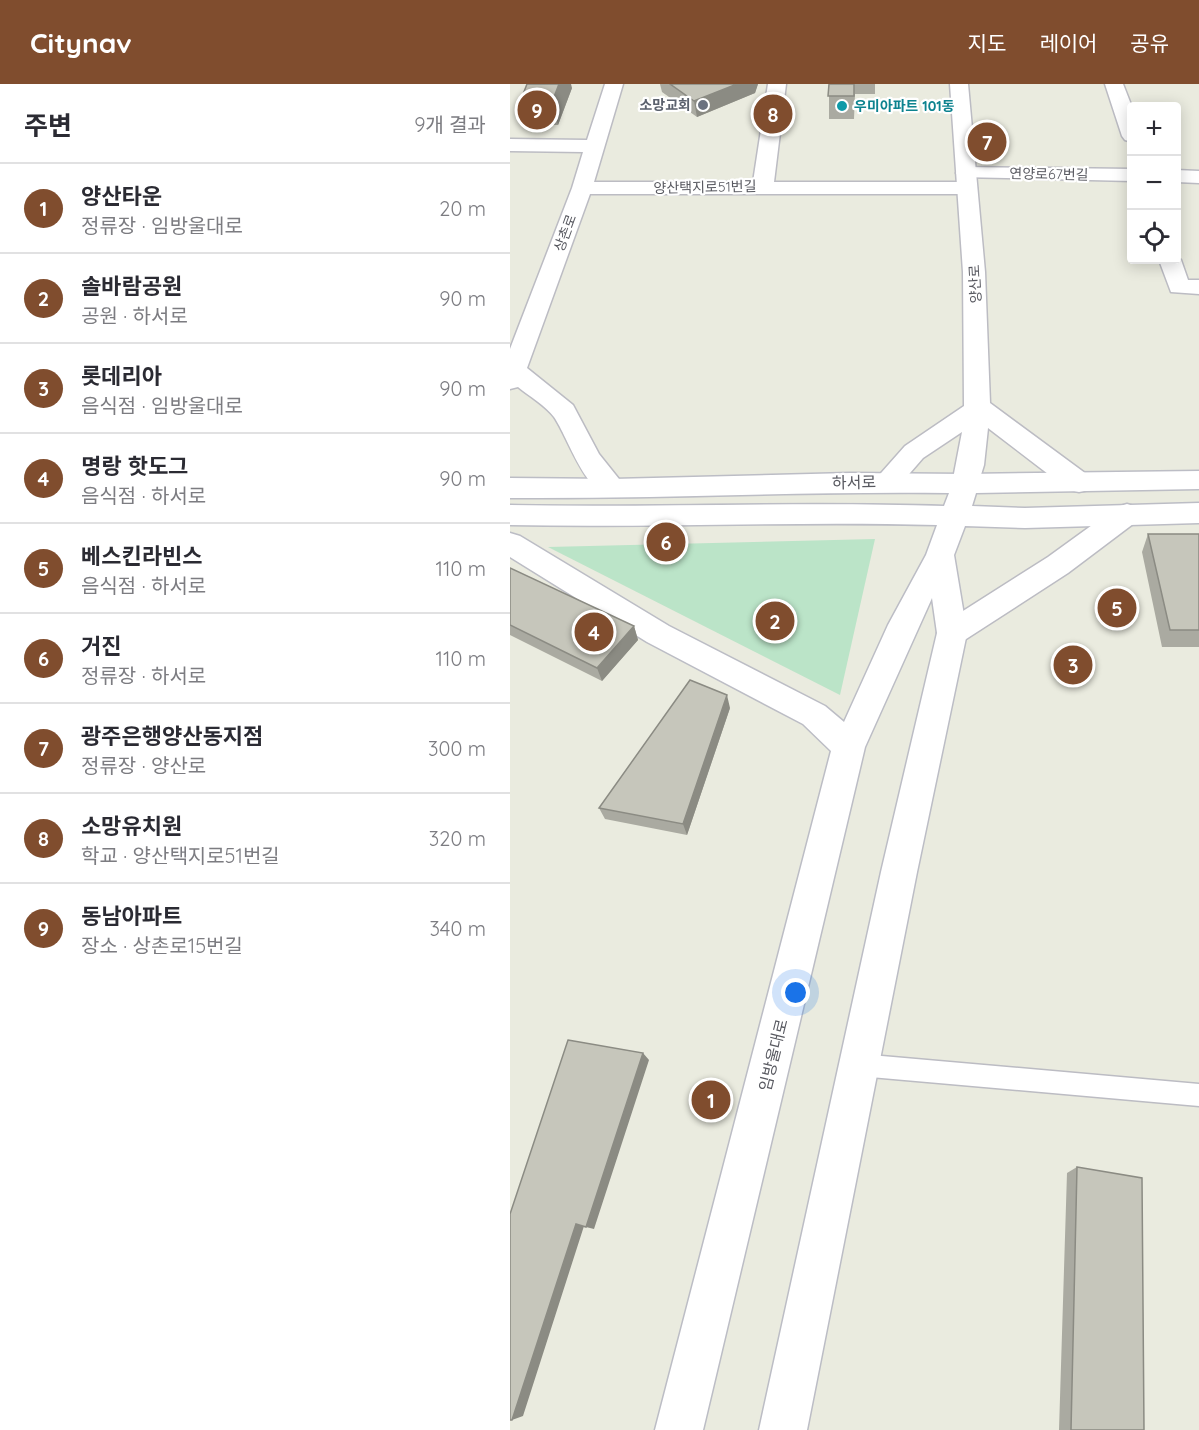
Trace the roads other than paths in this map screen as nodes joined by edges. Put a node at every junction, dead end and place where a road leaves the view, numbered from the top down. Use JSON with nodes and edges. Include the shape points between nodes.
{"nodes":[{"id":1,"x":614,"y":84,"type":"edge"},
{"id":2,"x":777,"y":84,"type":"edge"},
{"id":3,"x":959,"y":84,"type":"edge"},
{"id":4,"x":1114,"y":84,"type":"edge"},
{"id":5,"x":1127,"y":124,"type":"edge"},
{"id":6,"x":510,"y":144,"type":"edge"},
{"id":7,"x":596,"y":146,"type":"junction"},
{"id":8,"x":1127,"y":176,"type":"edge"},
{"id":9,"x":1181,"y":176,"type":"edge"},
{"id":10,"x":1199,"y":177,"type":"edge"},
{"id":11,"x":966,"y":181,"type":"junction"},
{"id":12,"x":763,"y":187,"type":"junction"},
{"id":13,"x":582,"y":188,"type":"junction"},
{"id":14,"x":1171,"y":264,"type":"edge"},
{"id":15,"x":1199,"y":287,"type":"edge"},
{"id":16,"x":512,"y":372,"type":"edge"},
{"id":17,"x":979,"y":408,"type":"junction"},
{"id":18,"x":1199,"y":480,"type":"edge"},
{"id":19,"x":887,"y":481,"type":"junction"},
{"id":20,"x":1079,"y":483,"type":"junction"},
{"id":21,"x":966,"y":484,"type":"junction"},
{"id":22,"x":510,"y":488,"type":"edge"},
{"id":23,"x":613,"y":489,"type":"junction"},
{"id":24,"x":1199,"y":513,"type":"edge"},
{"id":25,"x":1127,"y":514,"type":"junction"},
{"id":26,"x":510,"y":515,"type":"edge"},
{"id":27,"x":956,"y":515,"type":"junction"},
{"id":28,"x":510,"y":543,"type":"edge"},
{"id":29,"x":940,"y":555,"type":"junction"},
{"id":30,"x":952,"y":633,"type":"junction"},
{"id":31,"x":849,"y":747,"type":"junction"},
{"id":32,"x":859,"y":1065,"type":"junction"},
{"id":33,"x":1199,"y":1095,"type":"edge"},
{"id":34,"x":680,"y":1430,"type":"edge"},
{"id":35,"x":783,"y":1430,"type":"edge"}],
"edges":[{"from":1,"to":7,"type":"street","name":"상촌로"},
{"from":2,"to":12,"type":"street","name":"양산택지로51번길"},
{"from":3,"to":11,"type":"street","name":"양산로"},
{"from":4,"to":5,"type":"street"},
{"from":6,"to":7,"type":"street"},
{"from":7,"to":13,"type":"street","name":"상촌로"},
{"from":8,"to":11,"type":"street","name":"연양로67번길"},
{"from":9,"to":10,"type":"street"},
{"from":11,"to":12,"type":"street","name":"연양로67번길"},
{"from":11,"to":17,"type":"street","name":"양산로","via":[[976,286]]},
{"from":12,"to":13,"type":"street","name":"양산택지로51번길"},
{"from":13,"to":16,"type":"street","name":"상촌로"},
{"from":14,"to":15,"type":"street","via":[[1179,287]]},
{"from":16,"to":23,"type":"street","via":[[564,411],[588,459]]},
{"from":17,"to":19,"type":"street","via":[[914,452]]},
{"from":17,"to":20,"type":"street"},
{"from":17,"to":21,"type":"street","name":"양산로"},
{"from":18,"to":20,"type":"street","name":"하서로"},
{"from":19,"to":21,"type":"street","name":"하서로"},
{"from":19,"to":23,"type":"street","name":"하서로"},
{"from":20,"to":21,"type":"street","name":"하서로"},
{"from":21,"to":27,"type":"street","name":"임방울대로"},
{"from":22,"to":23,"type":"street","name":"하서로"},
{"from":24,"to":25,"type":"street","name":"하서로"},
{"from":25,"to":27,"type":"street","name":"하서로","via":[[1025,518]]},
{"from":25,"to":30,"type":"street","via":[[1058,565]]},
{"from":26,"to":27,"type":"street","name":"하서로"},
{"from":27,"to":29,"type":"street","name":"임방울대로"},
{"from":28,"to":31,"type":"street","via":[[658,634],[814,716]]},
{"from":29,"to":30,"type":"street"},
{"from":29,"to":31,"type":"street","name":"임방울대로","via":[[903,625]]},
{"from":30,"to":32,"type":"street"},
{"from":31,"to":34,"type":"street","name":"임방울대로"},
{"from":32,"to":33,"type":"lane"},
{"from":32,"to":35,"type":"street"}]}
